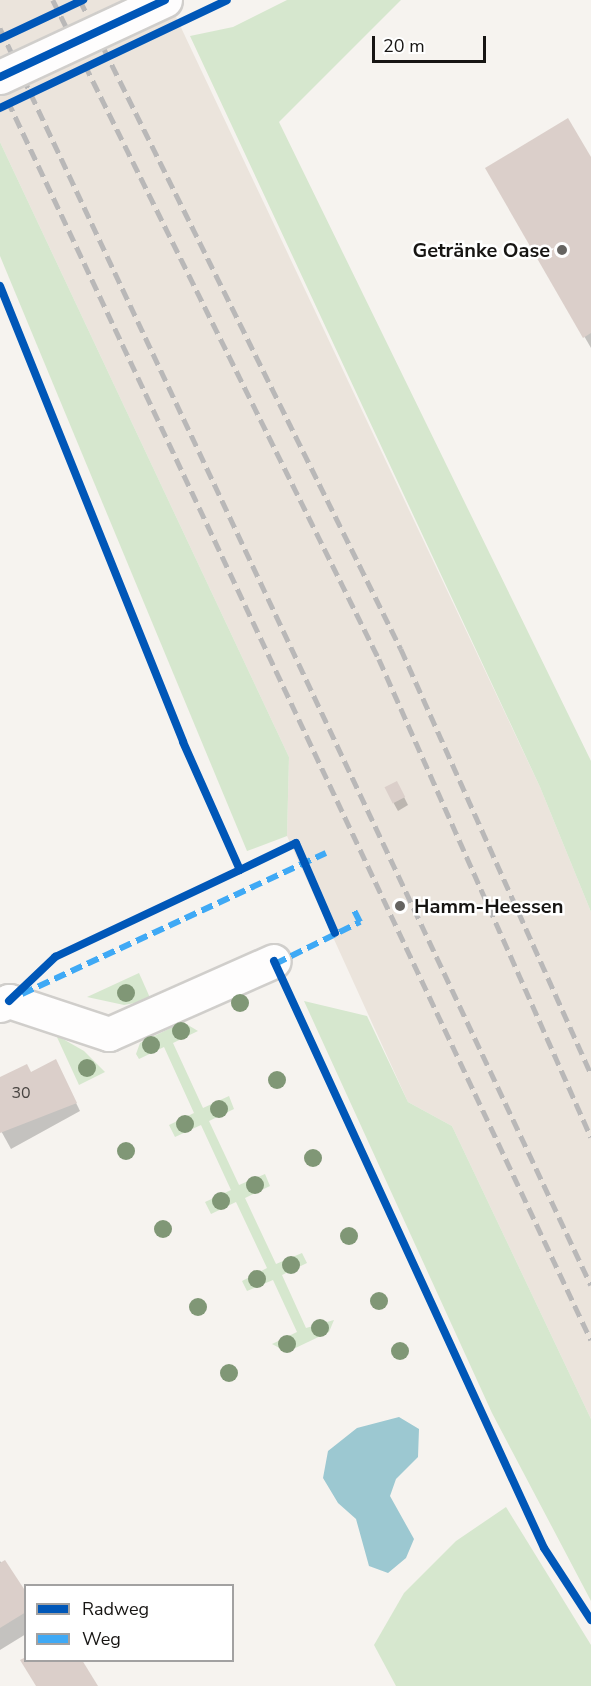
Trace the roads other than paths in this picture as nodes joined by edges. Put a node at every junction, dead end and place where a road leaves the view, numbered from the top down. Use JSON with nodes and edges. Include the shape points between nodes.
{"nodes":[{"id":1,"x":165,"y":0,"type":"edge"},
{"id":2,"x":0,"y":77,"type":"edge"},
{"id":3,"x":274,"y":961,"type":"dead end"},
{"id":4,"x":0,"y":1005,"type":"edge"}],
"edges":[{"from":1,"to":2,"type":"street","bridge":true},
{"from":3,"to":4,"type":"street","via":[[110,1034],[9,1001]]}]}
